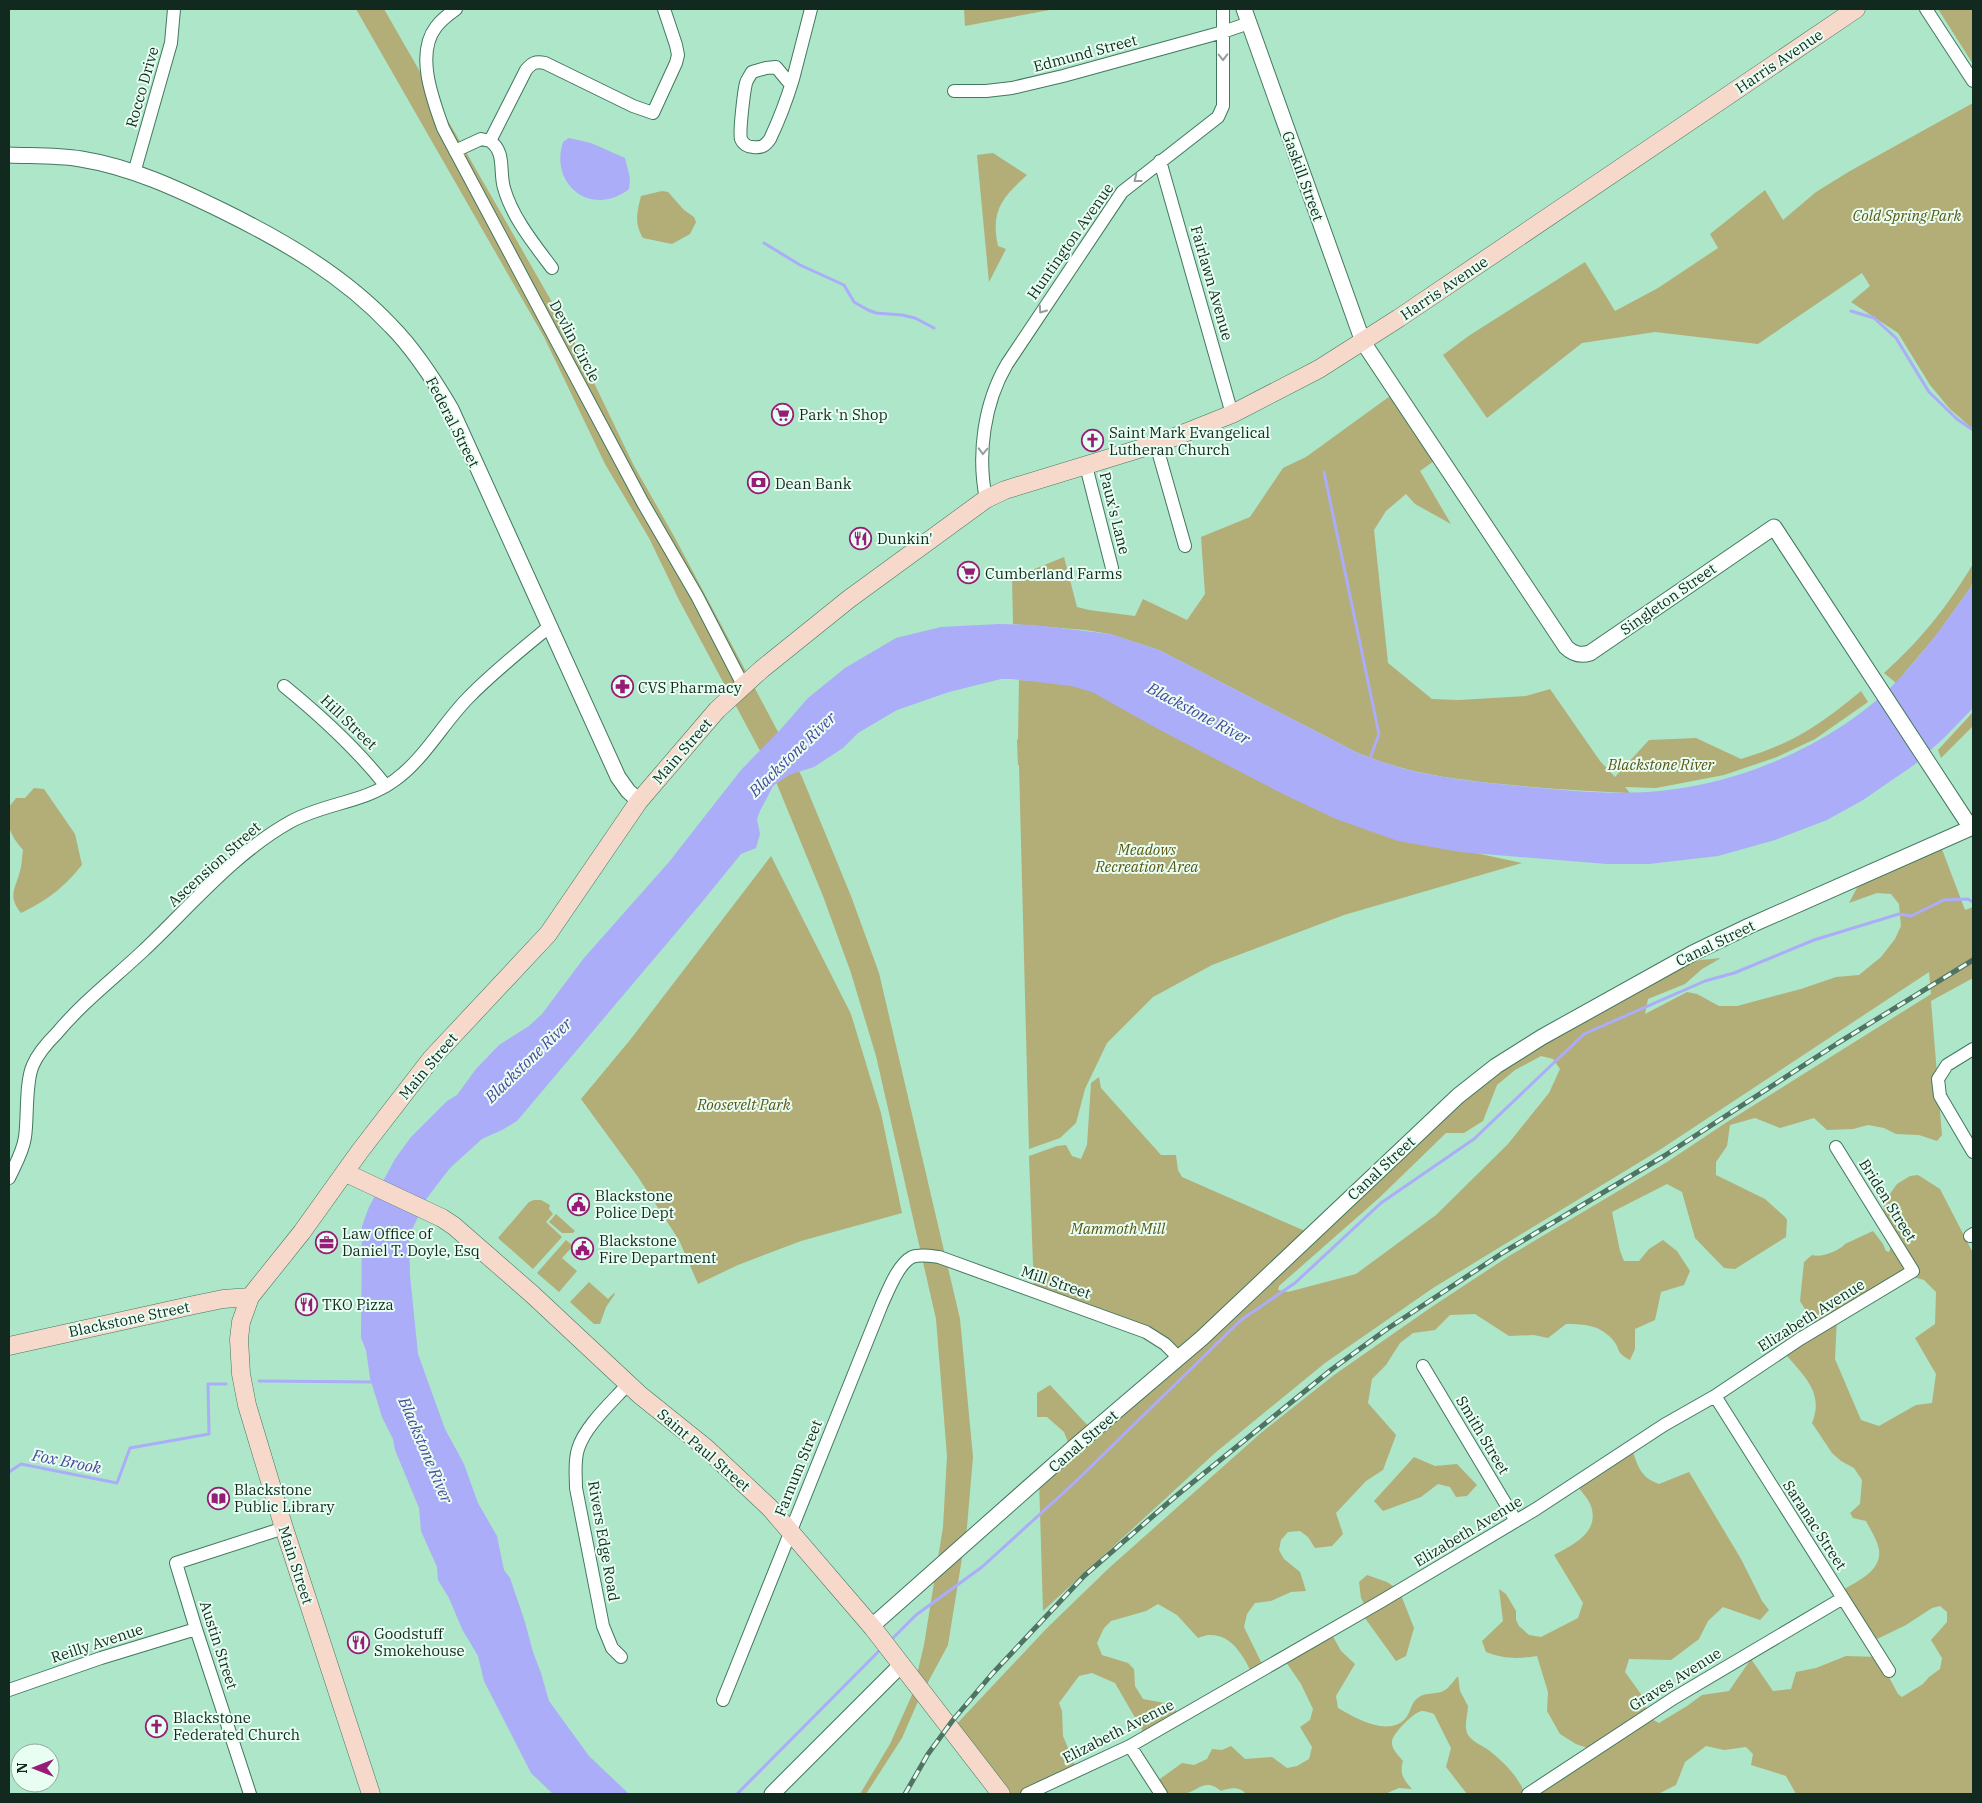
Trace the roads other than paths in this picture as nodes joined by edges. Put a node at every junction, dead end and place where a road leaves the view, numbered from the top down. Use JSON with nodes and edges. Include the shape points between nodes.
{"nodes":[{"id":1,"x":174,"y":9,"type":"edge"},
{"id":2,"x":456,"y":9,"type":"edge"},
{"id":3,"x":664,"y":9,"type":"edge"},
{"id":4,"x":811,"y":9,"type":"edge"},
{"id":5,"x":1222,"y":9,"type":"edge"},
{"id":6,"x":1856,"y":9,"type":"edge"},
{"id":7,"x":1926,"y":9,"type":"edge"},
{"id":8,"x":1246,"y":16,"type":"edge"},
{"id":9,"x":1223,"y":32,"type":"junction"},
{"id":10,"x":1973,"y":81,"type":"edge"},
{"id":11,"x":791,"y":85,"type":"junction"},
{"id":12,"x":954,"y":91,"type":"dead end"},
{"id":13,"x":490,"y":141,"type":"junction"},
{"id":14,"x":455,"y":151,"type":"junction"},
{"id":15,"x":9,"y":155,"type":"edge"},
{"id":16,"x":1160,"y":161,"type":"junction"},
{"id":17,"x":134,"y":173,"type":"junction"},
{"id":18,"x":552,"y":268,"type":"dead end"},
{"id":19,"x":1363,"y":342,"type":"junction"},
{"id":20,"x":1232,"y":414,"type":"junction"},
{"id":21,"x":1156,"y":444,"type":"junction"},
{"id":22,"x":1086,"y":466,"type":"junction"},
{"id":23,"x":990,"y":496,"type":"junction"},
{"id":24,"x":1185,"y":546,"type":"dead end"},
{"id":25,"x":1112,"y":568,"type":"dead end"},
{"id":26,"x":549,"y":627,"type":"junction"},
{"id":27,"x":743,"y":685,"type":"junction"},
{"id":28,"x":284,"y":686,"type":"dead end"},
{"id":29,"x":386,"y":786,"type":"junction"},
{"id":30,"x":639,"y":801,"type":"junction"},
{"id":31,"x":1972,"y":827,"type":"edge"},
{"id":32,"x":1973,"y":1049,"type":"edge"},
{"id":33,"x":1836,"y":1147,"type":"dead end"},
{"id":34,"x":1973,"y":1152,"type":"edge"},
{"id":35,"x":346,"y":1173,"type":"junction"},
{"id":36,"x":9,"y":1178,"type":"edge"},
{"id":37,"x":914,"y":1256,"type":"joint"},
{"id":38,"x":1913,"y":1271,"type":"joint"},
{"id":39,"x":250,"y":1297,"type":"junction"},
{"id":40,"x":9,"y":1346,"type":"edge"},
{"id":41,"x":1179,"y":1358,"type":"junction"},
{"id":42,"x":1423,"y":1366,"type":"dead end"},
{"id":43,"x":628,"y":1384,"type":"junction"},
{"id":44,"x":1715,"y":1396,"type":"junction"},
{"id":45,"x":1516,"y":1521,"type":"junction"},
{"id":46,"x":284,"y":1528,"type":"junction"},
{"id":47,"x":790,"y":1532,"type":"junction"},
{"id":48,"x":1843,"y":1598,"type":"junction"},
{"id":49,"x":872,"y":1626,"type":"junction"},
{"id":50,"x":196,"y":1629,"type":"junction"},
{"id":51,"x":621,"y":1657,"type":"dead end"},
{"id":52,"x":901,"y":1665,"type":"junction"},
{"id":53,"x":1889,"y":1671,"type":"dead end"},
{"id":54,"x":9,"y":1690,"type":"edge"},
{"id":55,"x":723,"y":1700,"type":"dead end"},
{"id":56,"x":1130,"y":1746,"type":"junction"},
{"id":57,"x":250,"y":1794,"type":"edge"},
{"id":58,"x":371,"y":1794,"type":"edge"},
{"id":59,"x":772,"y":1794,"type":"edge"},
{"id":60,"x":1001,"y":1794,"type":"edge"},
{"id":61,"x":1027,"y":1794,"type":"edge"},
{"id":62,"x":1161,"y":1794,"type":"edge"},
{"id":63,"x":1528,"y":1794,"type":"edge"}],
"edges":[{"from":1,"to":17,"type":"street","name":"Rocco Drive","via":[[172,43]]},
{"from":2,"to":14,"type":"street","name":"Devlin Circle","via":[[435,28],[428,44],[427,63],[435,106]]},
{"from":3,"to":13,"type":"street","via":[[678,55],[653,114],[537,62],[526,70]]},
{"from":4,"to":11,"type":"street"},
{"from":5,"to":9,"type":"street","name":"Huntington Avenue"},
{"from":6,"to":19,"type":"main road","name":"Harris Avenue"},
{"from":7,"to":10,"type":"street"},
{"from":8,"to":9,"type":"street"},
{"from":8,"to":19,"type":"street","name":"Gaskill Street"},
{"from":9,"to":12,"type":"street","name":"Edmund Street","via":[[1012,88]]},
{"from":9,"to":16,"type":"street","name":"Huntington Avenue","one_way":true,"via":[[1221,111],[1218,117]]},
{"from":11,"to":11,"type":"street","via":[[776,67],[752,72],[746,84],[741,128],[741,140],[746,145],[756,148],[766,145]]},
{"from":13,"to":14,"type":"street","via":[[480,139]]},
{"from":13,"to":18,"type":"street","via":[[500,153],[502,183],[511,208]]},
{"from":14,"to":27,"type":"street","name":"Devlin Circle"},
{"from":15,"to":17,"type":"street","name":"Federal Street","via":[[61,156]]},
{"from":16,"to":20,"type":"street","name":"Fairlawn Avenue"},
{"from":16,"to":23,"type":"street","name":"Huntington Avenue","one_way":true,"via":[[1130,184],[1118,198],[1000,376],[989,403],[984,431],[983,473]]},
{"from":17,"to":26,"type":"street","name":"Federal Street","via":[[243,220],[311,259],[392,326],[423,364],[451,409]]},
{"from":19,"to":20,"type":"main road","name":"Harris Avenue","via":[[1292,384]]},
{"from":19,"to":31,"type":"street","name":"Singleton Street","via":[[1571,652],[1578,655],[1590,653],[1774,526]]},
{"from":20,"to":21,"type":"main road","name":"Harris Avenue"},
{"from":21,"to":22,"type":"main road","name":"Harris Avenue"},
{"from":21,"to":24,"type":"street"},
{"from":22,"to":23,"type":"main road","name":"Harris Avenue"},
{"from":22,"to":25,"type":"street","name":"Paux's Lane"},
{"from":23,"to":27,"type":"main road","name":"Main Street","via":[[849,599]]},
{"from":26,"to":29,"type":"street","name":"Ascension Street","via":[[467,699],[411,766]]},
{"from":26,"to":30,"type":"street","name":"Federal Street","via":[[618,776],[628,792]]},
{"from":27,"to":30,"type":"main road","name":"Main Street","via":[[717,710]]},
{"from":28,"to":29,"type":"street","name":"Hill Street","via":[[334,728]]},
{"from":29,"to":36,"type":"street","name":"Ascension Street","via":[[372,794],[291,821],[261,840],[70,1018],[46,1044],[32,1066],[25,1138]]},
{"from":30,"to":35,"type":"main road","name":"Main Street","via":[[548,934],[431,1059]]},
{"from":31,"to":41,"type":"street","name":"Canal Street","via":[[1693,953],[1496,1066],[1458,1096]]},
{"from":32,"to":34,"type":"street","via":[[1947,1065],[1938,1079],[1940,1096]]},
{"from":33,"to":38,"type":"street","name":"Briden Street"},
{"from":35,"to":39,"type":"main road","name":"Main Street"},
{"from":35,"to":43,"type":"main road","name":"Saint Paul Street","via":[[442,1218],[482,1249]]},
{"from":37,"to":41,"type":"street","name":"Mill Street","via":[[957,1262],[1128,1324],[1157,1338]]},
{"from":37,"to":47,"type":"street","name":"Farnum Street","via":[[899,1271],[882,1304]]},
{"from":38,"to":44,"type":"street","name":"Elizabeth Avenue","via":[[1800,1339]]},
{"from":39,"to":40,"type":"main road","name":"Blackstone Street","via":[[223,1299]]},
{"from":39,"to":46,"type":"main road","name":"Main Street","via":[[239,1339],[241,1374],[247,1405]]},
{"from":41,"to":49,"type":"street","name":"Canal Street"},
{"from":42,"to":45,"type":"street","name":"Smith Street"},
{"from":43,"to":47,"type":"main road","name":"Saint Paul Street","via":[[706,1448],[770,1508]]},
{"from":43,"to":51,"type":"street","name":"Rivers Edge Road","via":[[586,1433],[578,1450],[575,1469],[603,1626],[612,1648]]},
{"from":44,"to":45,"type":"street","name":"Elizabeth Avenue","via":[[1664,1425]]},
{"from":44,"to":48,"type":"street","name":"Saranac Street"},
{"from":45,"to":56,"type":"street","name":"Elizabeth Avenue"},
{"from":46,"to":50,"type":"street","name":"Austin Street","via":[[176,1563]]},
{"from":46,"to":58,"type":"main road","name":"Main Street"},
{"from":47,"to":49,"type":"main road","name":"Saint Paul Street"},
{"from":47,"to":55,"type":"street","name":"Farnum Street"},
{"from":48,"to":53,"type":"street","name":"Saranac Street"},
{"from":48,"to":63,"type":"street","name":"Graves Avenue","via":[[1674,1698]]},
{"from":49,"to":52,"type":"main road","name":"Saint Paul Street"},
{"from":50,"to":54,"type":"street","name":"Reilly Avenue"},
{"from":50,"to":57,"type":"street","name":"Austin Street"},
{"from":52,"to":59,"type":"street"},
{"from":52,"to":60,"type":"main road","name":"Saint Paul Street"},
{"from":56,"to":61,"type":"street","name":"Elizabeth Avenue"},
{"from":56,"to":62,"type":"street"}]}
